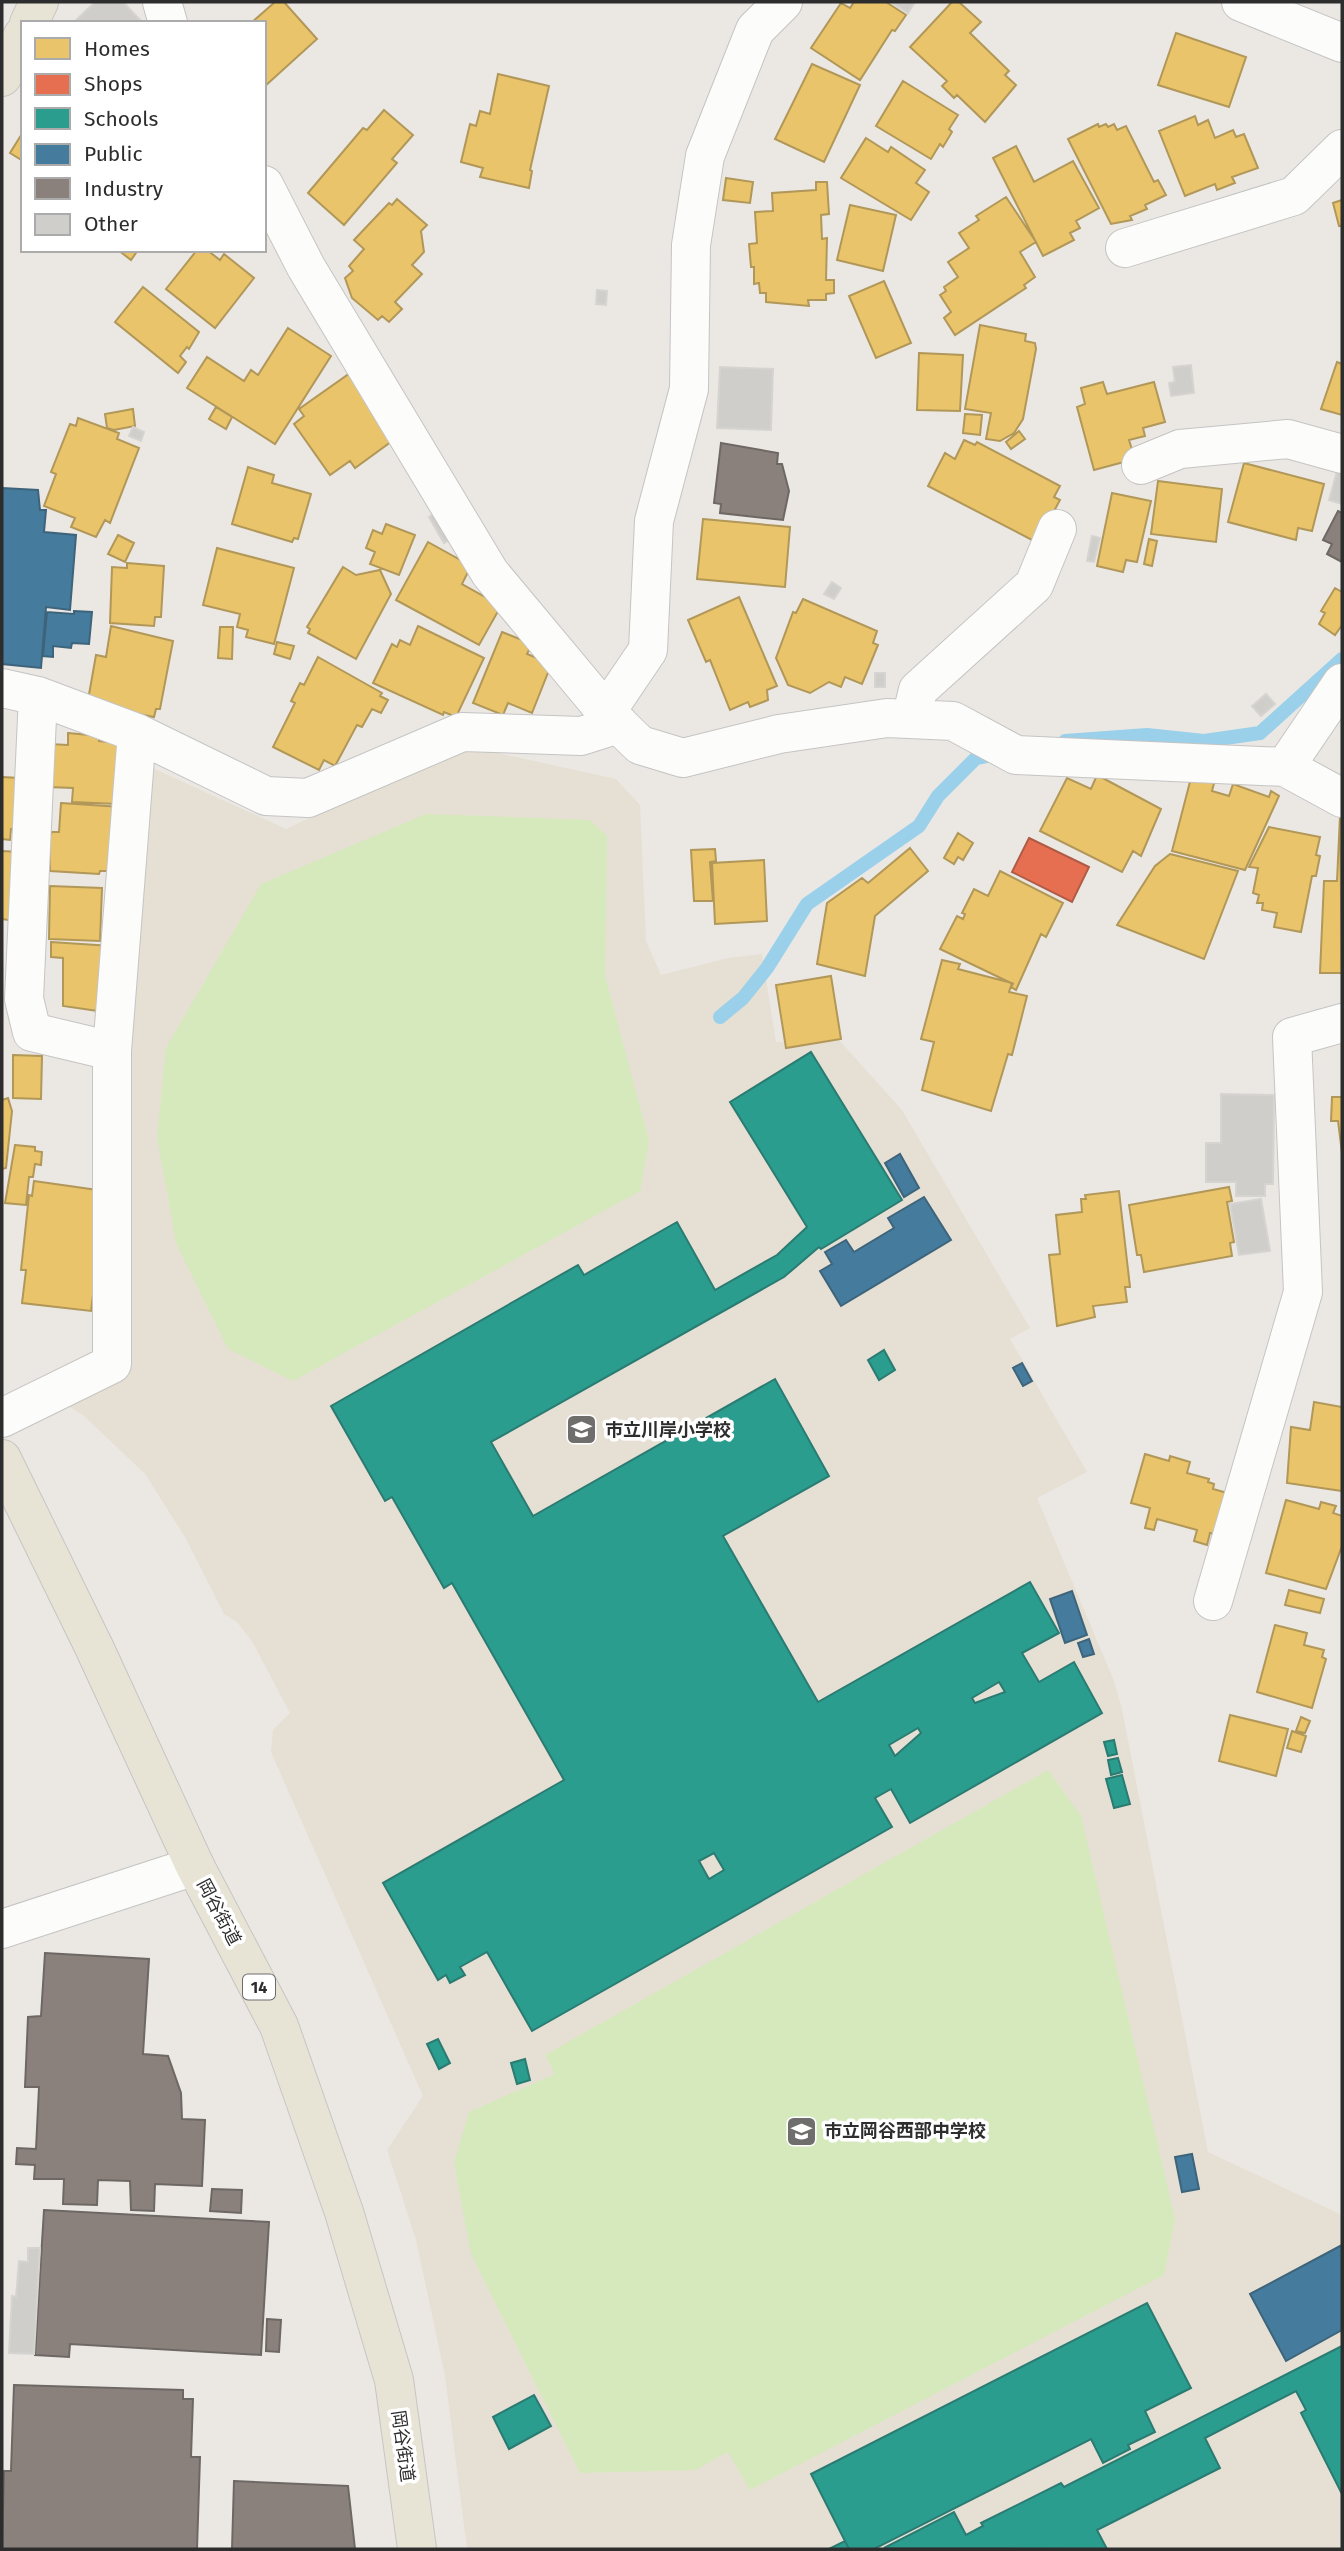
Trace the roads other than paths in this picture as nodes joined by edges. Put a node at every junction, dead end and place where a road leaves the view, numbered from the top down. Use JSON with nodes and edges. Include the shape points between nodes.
{"nodes":[{"id":1,"x":39,"y":2,"type":"edge"},
{"id":2,"x":162,"y":2,"type":"edge"},
{"id":3,"x":783,"y":2,"type":"edge"},
{"id":4,"x":1241,"y":2,"type":"edge"},
{"id":5,"x":30,"y":21,"type":"edge"},
{"id":6,"x":167,"y":21,"type":"edge"},
{"id":7,"x":21,"y":39,"type":"edge"},
{"id":8,"x":1342,"y":43,"type":"edge"},
{"id":9,"x":2,"y":77,"type":"edge"},
{"id":10,"x":1342,"y":149,"type":"edge"},
{"id":11,"x":266,"y":189,"type":"edge"},
{"id":12,"x":1125,"y":248,"type":"dead end"},
{"id":13,"x":1342,"y":454,"type":"edge"},
{"id":14,"x":1141,"y":465,"type":"dead end"},
{"id":15,"x":1057,"y":529,"type":"dead end"},
{"id":16,"x":1342,"y":683,"type":"edge"},
{"id":17,"x":20,"y":692,"type":"edge"},
{"id":18,"x":612,"y":718,"type":"junction"},
{"id":19,"x":911,"y":719,"type":"junction"},
{"id":20,"x":137,"y":733,"type":"junction"},
{"id":21,"x":1284,"y":767,"type":"junction"},
{"id":22,"x":1342,"y":797,"type":"edge"},
{"id":23,"x":1342,"y":1023,"type":"edge"},
{"id":24,"x":112,"y":1051,"type":"junction"},
{"id":25,"x":2,"y":1418,"type":"edge"},
{"id":26,"x":2,"y":1458,"type":"edge"},
{"id":27,"x":1213,"y":1601,"type":"dead end"},
{"id":28,"x":195,"y":1866,"type":"junction"},
{"id":29,"x":2,"y":1929,"type":"edge"},
{"id":30,"x":417,"y":2549,"type":"edge"}],
"edges":[{"from":1,"to":5,"type":"main road"},
{"from":2,"to":6,"type":"street"},
{"from":3,"to":18,"type":"street","via":[[755,30],[705,156],[691,245],[689,389],[654,520],[648,650]]},
{"from":4,"to":8,"type":"street"},
{"from":7,"to":9,"type":"main road"},
{"from":10,"to":12,"type":"street","via":[[1294,196]]},
{"from":11,"to":18,"type":"street","via":[[306,267],[490,573]]},
{"from":13,"to":14,"type":"street","via":[[1288,439],[1181,449]]},
{"from":15,"to":19,"type":"street","via":[[1034,585],[918,690]]},
{"from":16,"to":21,"type":"street"},
{"from":17,"to":20,"type":"street"},
{"from":17,"to":24,"type":"street","via":[[24,999],[32,1032]]},
{"from":18,"to":19,"type":"street","via":[[640,745],[682,758],[779,734],[887,718]]},
{"from":18,"to":20,"type":"street","via":[[582,736],[461,732],[308,798],[266,796]]},
{"from":19,"to":21,"type":"street","via":[[953,721],[1016,755]]},
{"from":20,"to":24,"type":"street"},
{"from":21,"to":22,"type":"street"},
{"from":23,"to":27,"type":"street","via":[[1292,1037],[1303,1292]]},
{"from":24,"to":25,"type":"street","via":[[112,1364]]},
{"from":26,"to":28,"type":"main road","name":"岡谷街道","number":"14"},
{"from":28,"to":29,"type":"street"},
{"from":28,"to":30,"type":"main road","name":"岡谷街道","number":"14","via":[[279,2026],[344,2212],[394,2380]]}]}
